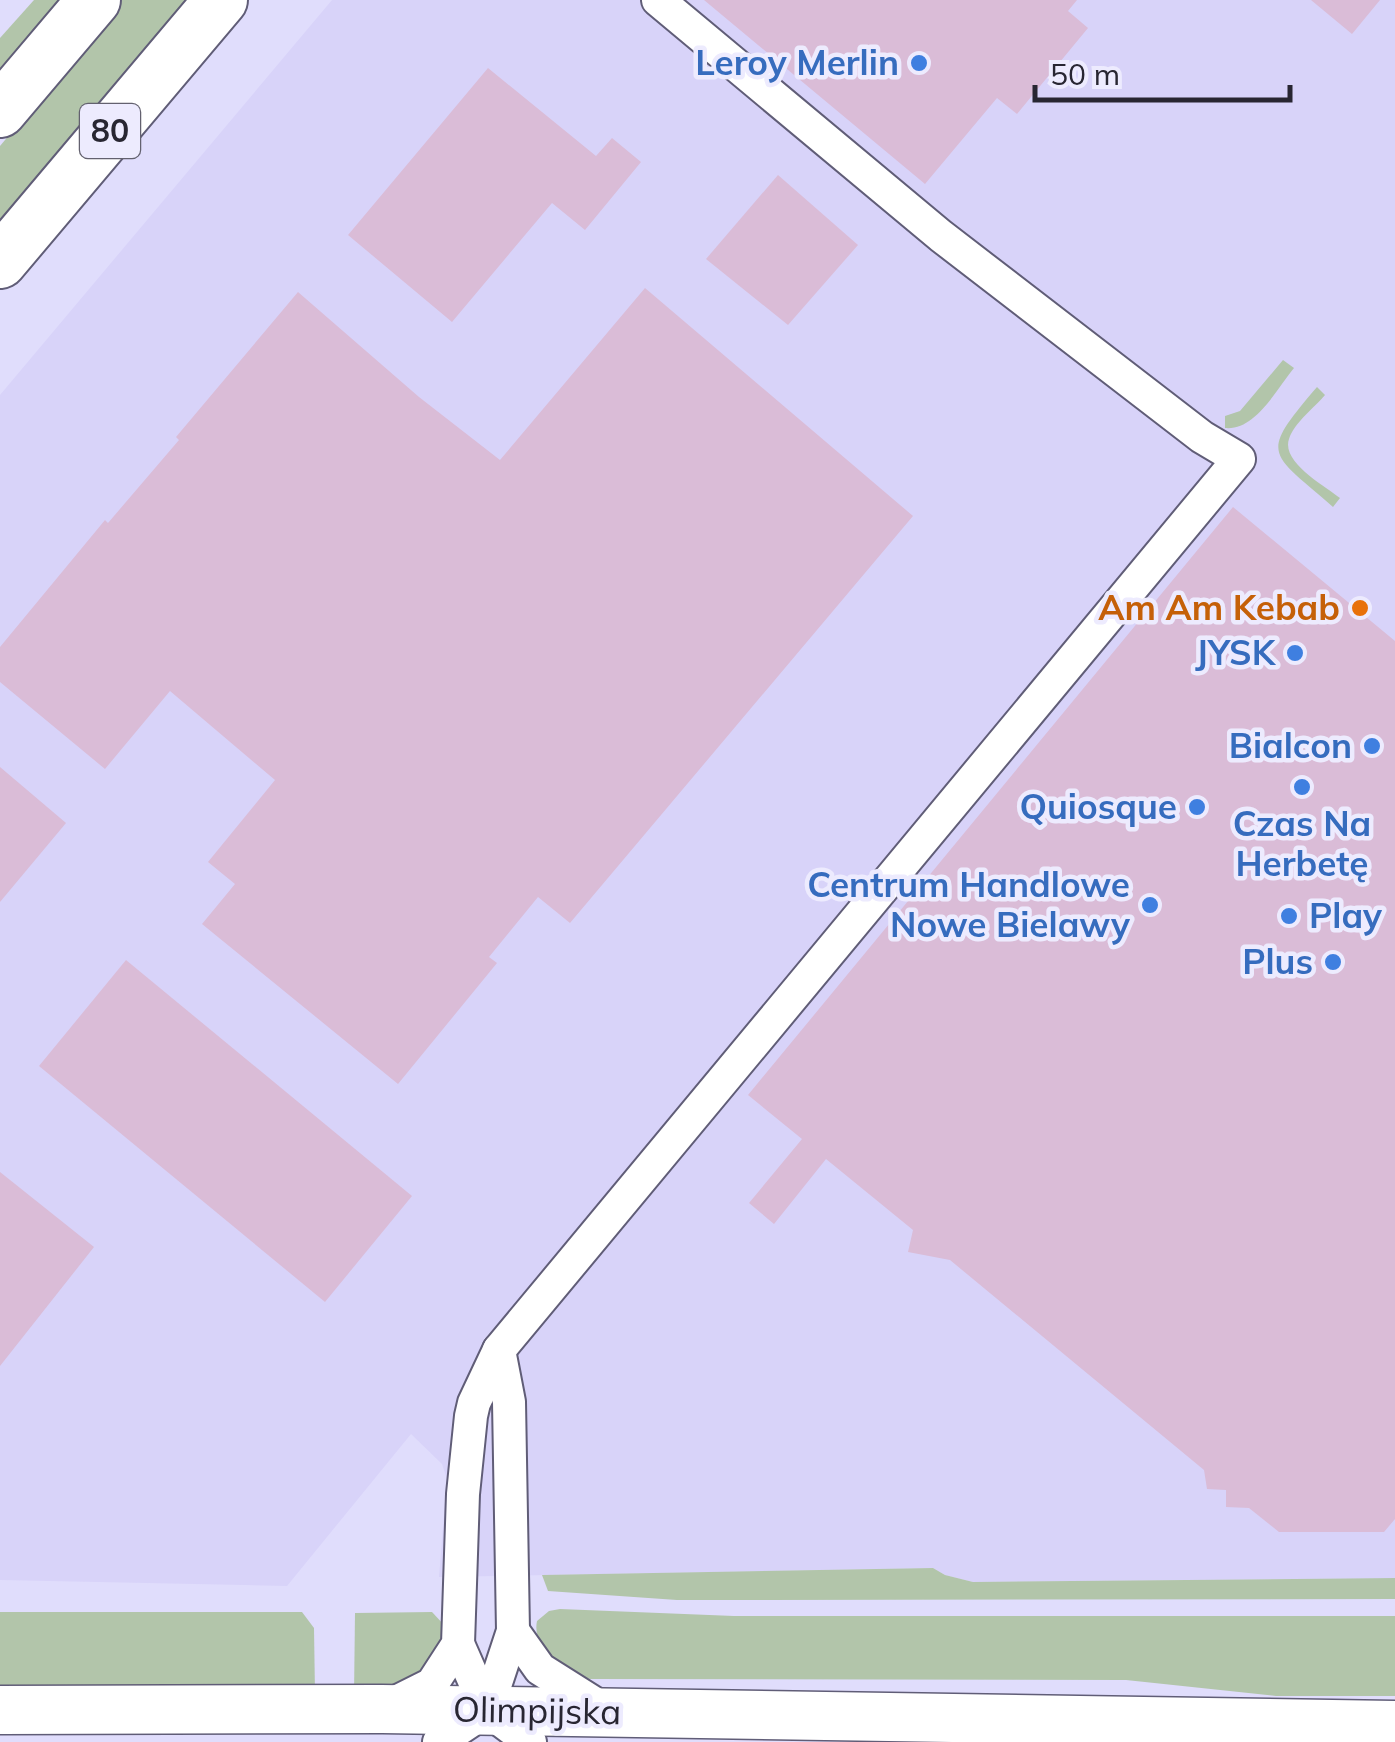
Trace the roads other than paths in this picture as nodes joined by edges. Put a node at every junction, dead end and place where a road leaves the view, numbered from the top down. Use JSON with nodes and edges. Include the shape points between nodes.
{"nodes":[{"id":1,"x":94,"y":0,"type":"edge"},
{"id":2,"x":221,"y":0,"type":"edge"},
{"id":3,"x":658,"y":0,"type":"edge"},
{"id":4,"x":0,"y":111,"type":"edge"},
{"id":5,"x":0,"y":262,"type":"edge"},
{"id":6,"x":498,"y":1350,"type":"junction"},
{"id":7,"x":513,"y":1631,"type":"junction"},
{"id":8,"x":458,"y":1644,"type":"junction"},
{"id":9,"x":382,"y":1709,"type":"junction"},
{"id":10,"x":0,"y":1710,"type":"edge"},
{"id":11,"x":487,"y":1710,"type":"junction"},
{"id":12,"x":609,"y":1712,"type":"junction"},
{"id":13,"x":1074,"y":1723,"type":"junction"},
{"id":14,"x":1395,"y":1725,"type":"edge"},
{"id":15,"x":439,"y":1742,"type":"edge"},
{"id":16,"x":530,"y":1742,"type":"edge"},
{"id":17,"x":726,"y":1742,"type":"edge"}],
"edges":[{"from":1,"to":4,"type":"main road"},
{"from":2,"to":5,"type":"main road","number":"80"},
{"from":3,"to":6,"type":"street","via":[[941,236],[1239,459]]},
{"from":6,"to":7,"type":"street","via":[[509,1402]]},
{"from":6,"to":8,"type":"street","via":[[472,1416]]},
{"from":7,"to":11,"type":"street"},
{"from":7,"to":12,"type":"street","via":[[540,1669]]},
{"from":8,"to":9,"type":"street","via":[[432,1684]]},
{"from":8,"to":11,"type":"street"},
{"from":9,"to":10,"type":"main road","name":"Olimpijska"},
{"from":9,"to":11,"type":"main road","name":"Olimpijska"},
{"from":11,"to":12,"type":"main road","name":"Olimpijska"},
{"from":11,"to":15,"type":"street"},
{"from":11,"to":16,"type":"street"},
{"from":12,"to":13,"type":"main road","name":"Olimpijska"},
{"from":13,"to":14,"type":"main road","name":"Olimpijska"},
{"from":13,"to":17,"type":"main road","name":"Olimpijska"}]}
